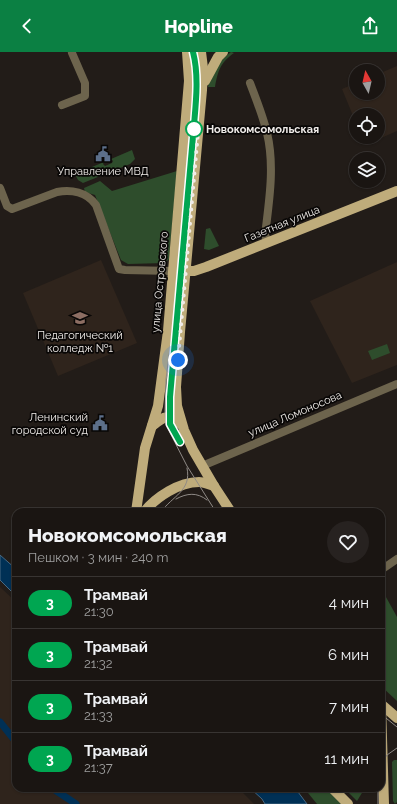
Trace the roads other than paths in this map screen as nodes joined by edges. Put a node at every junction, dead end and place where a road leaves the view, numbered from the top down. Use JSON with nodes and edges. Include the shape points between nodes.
{"nodes":[{"id":1,"x":187,"y":52,"type":"edge"},
{"id":2,"x":223,"y":52,"type":"edge"},
{"id":3,"x":72,"y":53,"type":"edge"},
{"id":4,"x":203,"y":53,"type":"edge"},
{"id":5,"x":189,"y":81,"type":"junction"},
{"id":6,"x":250,"y":83,"type":"dead end"},
{"id":7,"x":202,"y":89,"type":"junction"},
{"id":8,"x":62,"y":106,"type":"dead end"},
{"id":9,"x":0,"y":188,"type":"edge"},
{"id":10,"x":397,"y":190,"type":"edge"},
{"id":11,"x":268,"y":243,"type":"junction"},
{"id":12,"x":173,"y":270,"type":"junction"},
{"id":13,"x":186,"y":272,"type":"junction"},
{"id":14,"x":397,"y":384,"type":"edge"},
{"id":15,"x":349,"y":394,"type":"dead end"},
{"id":16,"x":353,"y":402,"type":"junction"},
{"id":17,"x":182,"y":425,"type":"junction"},
{"id":18,"x":152,"y":426,"type":"junction"},
{"id":19,"x":202,"y":466,"type":"junction"},
{"id":20,"x":214,"y":486,"type":"junction"},
{"id":21,"x":136,"y":508,"type":"edge"},
{"id":22,"x":148,"y":508,"type":"edge"},
{"id":23,"x":228,"y":508,"type":"edge"},
{"id":24,"x":397,"y":559,"type":"edge"},
{"id":25,"x":385,"y":567,"type":"edge"},
{"id":26,"x":385,"y":708,"type":"edge"},
{"id":27,"x":397,"y":718,"type":"edge"},
{"id":28,"x":336,"y":792,"type":"edge"},
{"id":29,"x":384,"y":792,"type":"edge"},
{"id":30,"x":348,"y":804,"type":"edge"},
{"id":31,"x":384,"y":804,"type":"edge"}],
"edges":[{"from":1,"to":5,"type":"main road","name":"улица Островского"},
{"from":2,"to":7,"type":"main road","via":[[207,74]]},
{"from":3,"to":8,"type":"street","via":[[85,83],[85,96]]},
{"from":4,"to":5,"type":"main road"},
{"from":4,"to":7,"type":"main road"},
{"from":5,"to":12,"type":"main road","name":"улица Островского"},
{"from":6,"to":11,"type":"street","via":[[267,132],[270,152],[271,181],[265,235]]},
{"from":7,"to":13,"type":"main road"},
{"from":9,"to":12,"type":"street","via":[[7,206],[12,210],[57,192],[79,192],[88,196],[96,205],[119,269],[165,272]]},
{"from":10,"to":11,"type":"main road","name":"Газетная улица"},
{"from":11,"to":13,"type":"main road","name":"Газетная улица"},
{"from":12,"to":13,"type":"main road","name":"Газетная улица"},
{"from":12,"to":18,"type":"main road","name":"улица Островского","via":[[158,406]]},
{"from":13,"to":17,"type":"main road","via":[[176,387]]},
{"from":14,"to":16,"type":"street","name":"улица Ломоносова"},
{"from":15,"to":16,"type":"street"},
{"from":16,"to":19,"type":"street","name":"улица Ломоносова"},
{"from":17,"to":18,"type":"main road","via":[[164,416]]},
{"from":17,"to":19,"type":"main road"},
{"from":18,"to":21,"type":"main road","name":"улица Островского","via":[[145,448]]},
{"from":19,"to":20,"type":"main road"},
{"from":20,"to":22,"type":"main road","via":[[197,482],[175,488]]},
{"from":20,"to":23,"type":"main road"},
{"from":24,"to":25,"type":"street"},
{"from":26,"to":27,"type":"main road"},
{"from":28,"to":30,"type":"main road"},
{"from":29,"to":31,"type":"main road"}]}
